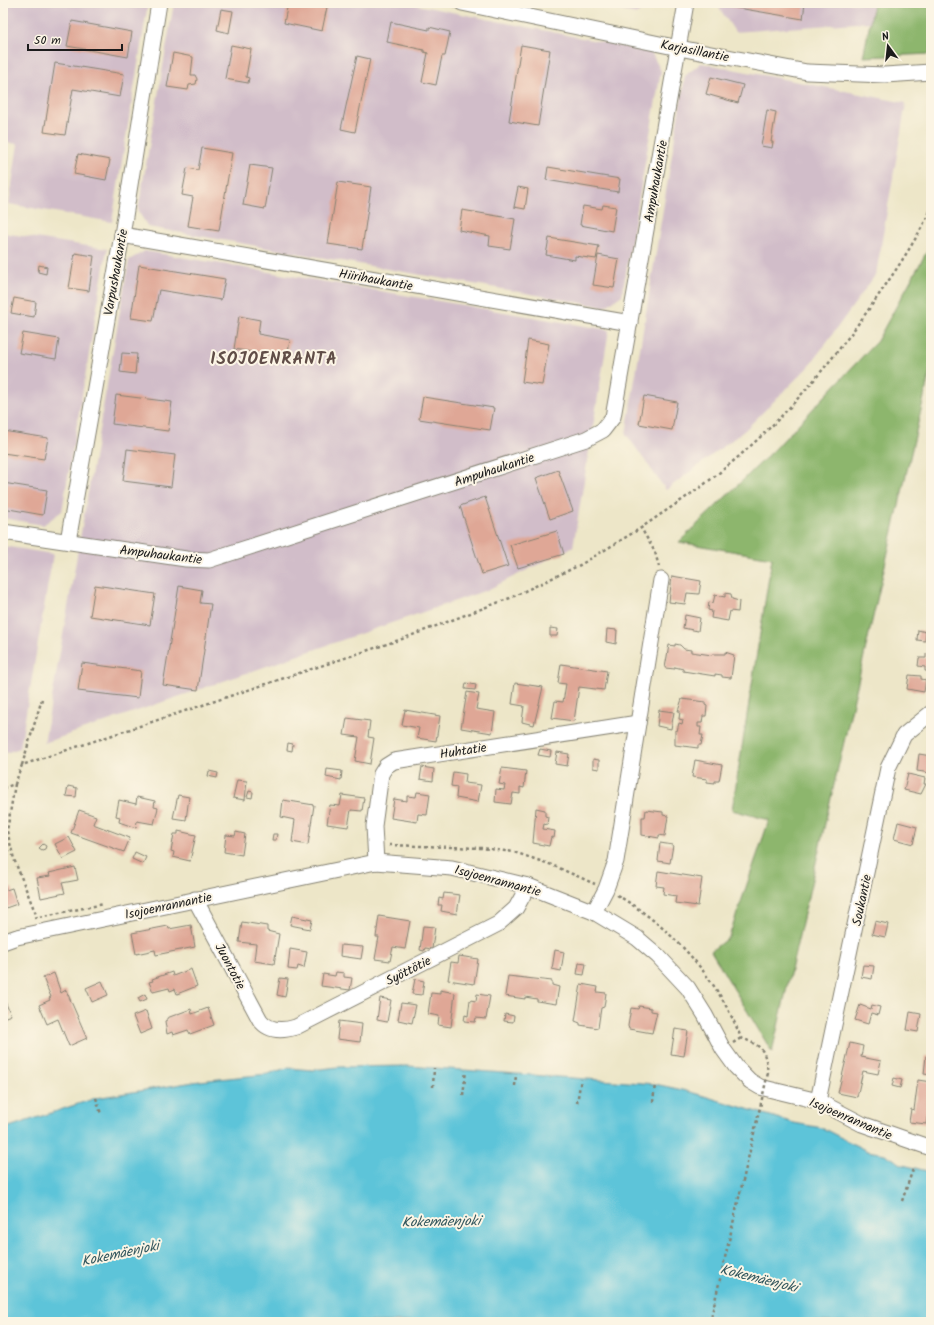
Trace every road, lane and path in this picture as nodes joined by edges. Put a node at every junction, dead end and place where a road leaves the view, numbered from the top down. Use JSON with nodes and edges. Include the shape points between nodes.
{"nodes":[{"id":1,"x":159,"y":3,"type":"edge"},
{"id":2,"x":462,"y":3,"type":"edge"},
{"id":3,"x":686,"y":3,"type":"edge"},
{"id":4,"x":679,"y":48,"type":"junction"},
{"id":5,"x":931,"y":72,"type":"edge"},
{"id":6,"x":931,"y":209,"type":"edge"},
{"id":7,"x":122,"y":236,"type":"junction"},
{"id":8,"x":630,"y":322,"type":"junction"},
{"id":9,"x":641,"y":528,"type":"junction"},
{"id":10,"x":3,"y":532,"type":"edge"},
{"id":11,"x":68,"y":541,"type":"junction"},
{"id":12,"x":661,"y":580,"type":"joint"},
{"id":13,"x":42,"y":699,"type":"dead end"},
{"id":14,"x":931,"y":713,"type":"edge"},
{"id":15,"x":638,"y":723,"type":"junction"},
{"id":16,"x":22,"y":765,"type":"junction"},
{"id":17,"x":14,"y":784,"type":"junction"},
{"id":18,"x":3,"y":788,"type":"edge"},
{"id":19,"x":375,"y":847,"type":"junction"},
{"id":20,"x":376,"y":862,"type":"junction"},
{"id":21,"x":528,"y":886,"type":"junction"},
{"id":22,"x":606,"y":889,"type":"junction"},
{"id":23,"x":195,"y":899,"type":"junction"},
{"id":24,"x":105,"y":903,"type":"dead end"},
{"id":25,"x":594,"y":912,"type":"junction"},
{"id":26,"x":37,"y":917,"type":"junction"},
{"id":27,"x":30,"y":919,"type":"dead end"},
{"id":28,"x":3,"y":942,"type":"edge"},
{"id":29,"x":271,"y":1029,"type":"joint"},
{"id":30,"x":434,"y":1068,"type":"dead end"},
{"id":31,"x":466,"y":1071,"type":"dead end"},
{"id":32,"x":516,"y":1074,"type":"dead end"},
{"id":33,"x":581,"y":1079,"type":"dead end"},
{"id":34,"x":655,"y":1084,"type":"dead end"},
{"id":35,"x":515,"y":1086,"type":"dead end"},
{"id":36,"x":433,"y":1088,"type":"dead end"},
{"id":37,"x":463,"y":1095,"type":"dead end"},
{"id":38,"x":96,"y":1098,"type":"dead end"},
{"id":39,"x":818,"y":1101,"type":"junction"},
{"id":40,"x":653,"y":1102,"type":"dead end"},
{"id":41,"x":577,"y":1103,"type":"dead end"},
{"id":42,"x":101,"y":1114,"type":"dead end"},
{"id":43,"x":931,"y":1148,"type":"edge"},
{"id":44,"x":914,"y":1169,"type":"dead end"},
{"id":45,"x":902,"y":1201,"type":"dead end"},
{"id":46,"x":710,"y":1322,"type":"edge"}],
"edges":[{"from":1,"to":7,"type":"street","name":"Varpushaukantie"},
{"from":2,"to":4,"type":"street","name":"Karjasillantie"},
{"from":3,"to":4,"type":"street","name":"Ampuhaukantie"},
{"from":4,"to":5,"type":"street","name":"Karjasillantie","via":[[807,72],[885,75]]},
{"from":4,"to":8,"type":"street","name":"Ampuhaukantie"},
{"from":6,"to":9,"type":"path","via":[[901,263],[856,328],[806,391],[724,469]]},
{"from":7,"to":8,"type":"street","name":"Hiirihaukantie"},
{"from":7,"to":11,"type":"street","name":"Varpushaukantie"},
{"from":8,"to":11,"type":"street","name":"Ampuhaukantie","via":[[613,417],[603,430],[586,439],[209,560],[186,559]]},
{"from":9,"to":12,"type":"path","via":[[655,552]]},
{"from":9,"to":16,"type":"path","via":[[580,564],[510,598],[402,639]]},
{"from":10,"to":11,"type":"street","name":"Ampuhaukantie"},
{"from":12,"to":15,"type":"street"},
{"from":13,"to":16,"type":"path"},
{"from":14,"to":39,"type":"street","name":"Soukantie","via":[[904,735],[888,768]]},
{"from":15,"to":19,"type":"street","name":"Huhtatie","via":[[394,761],[386,766],[381,774],[374,826]]},
{"from":15,"to":22,"type":"street","via":[[616,861]]},
{"from":16,"to":17,"type":"path"},
{"from":17,"to":18,"type":"path"},
{"from":17,"to":26,"type":"path","via":[[7,831],[14,859]]},
{"from":19,"to":20,"type":"street","name":"Huhtatie"},
{"from":19,"to":22,"type":"path","via":[[395,844],[514,852],[552,864]]},
{"from":20,"to":21,"type":"street","name":"Isojoenrannantie","via":[[452,868]]},
{"from":20,"to":23,"type":"street","name":"Isojoenrannantie"},
{"from":21,"to":25,"type":"street","name":"Isojoenrannantie"},
{"from":21,"to":29,"type":"street","name":"Syöttötie","via":[[516,908],[498,924],[296,1027]]},
{"from":22,"to":25,"type":"street"},
{"from":22,"to":46,"type":"path","bridge":true,"via":[[636,907],[676,939],[709,978],[733,1017],[741,1038],[757,1044],[766,1057],[768,1073]]},
{"from":23,"to":28,"type":"street","name":"Isojoenrannantie"},
{"from":23,"to":29,"type":"street","name":"Juontotie","via":[[260,1020],[264,1026]]},
{"from":24,"to":26,"type":"path"},
{"from":25,"to":39,"type":"street","name":"Isojoenrannantie","via":[[637,938],[688,988],[723,1049],[750,1081],[760,1087]]},
{"from":26,"to":27,"type":"path"},
{"from":30,"to":36,"type":"path"},
{"from":31,"to":37,"type":"path"},
{"from":32,"to":35,"type":"path"},
{"from":33,"to":41,"type":"path"},
{"from":34,"to":40,"type":"path"},
{"from":38,"to":42,"type":"path"},
{"from":39,"to":43,"type":"street","name":"Isojoenrannantie","via":[[862,1124]]},
{"from":44,"to":45,"type":"path"}]}
